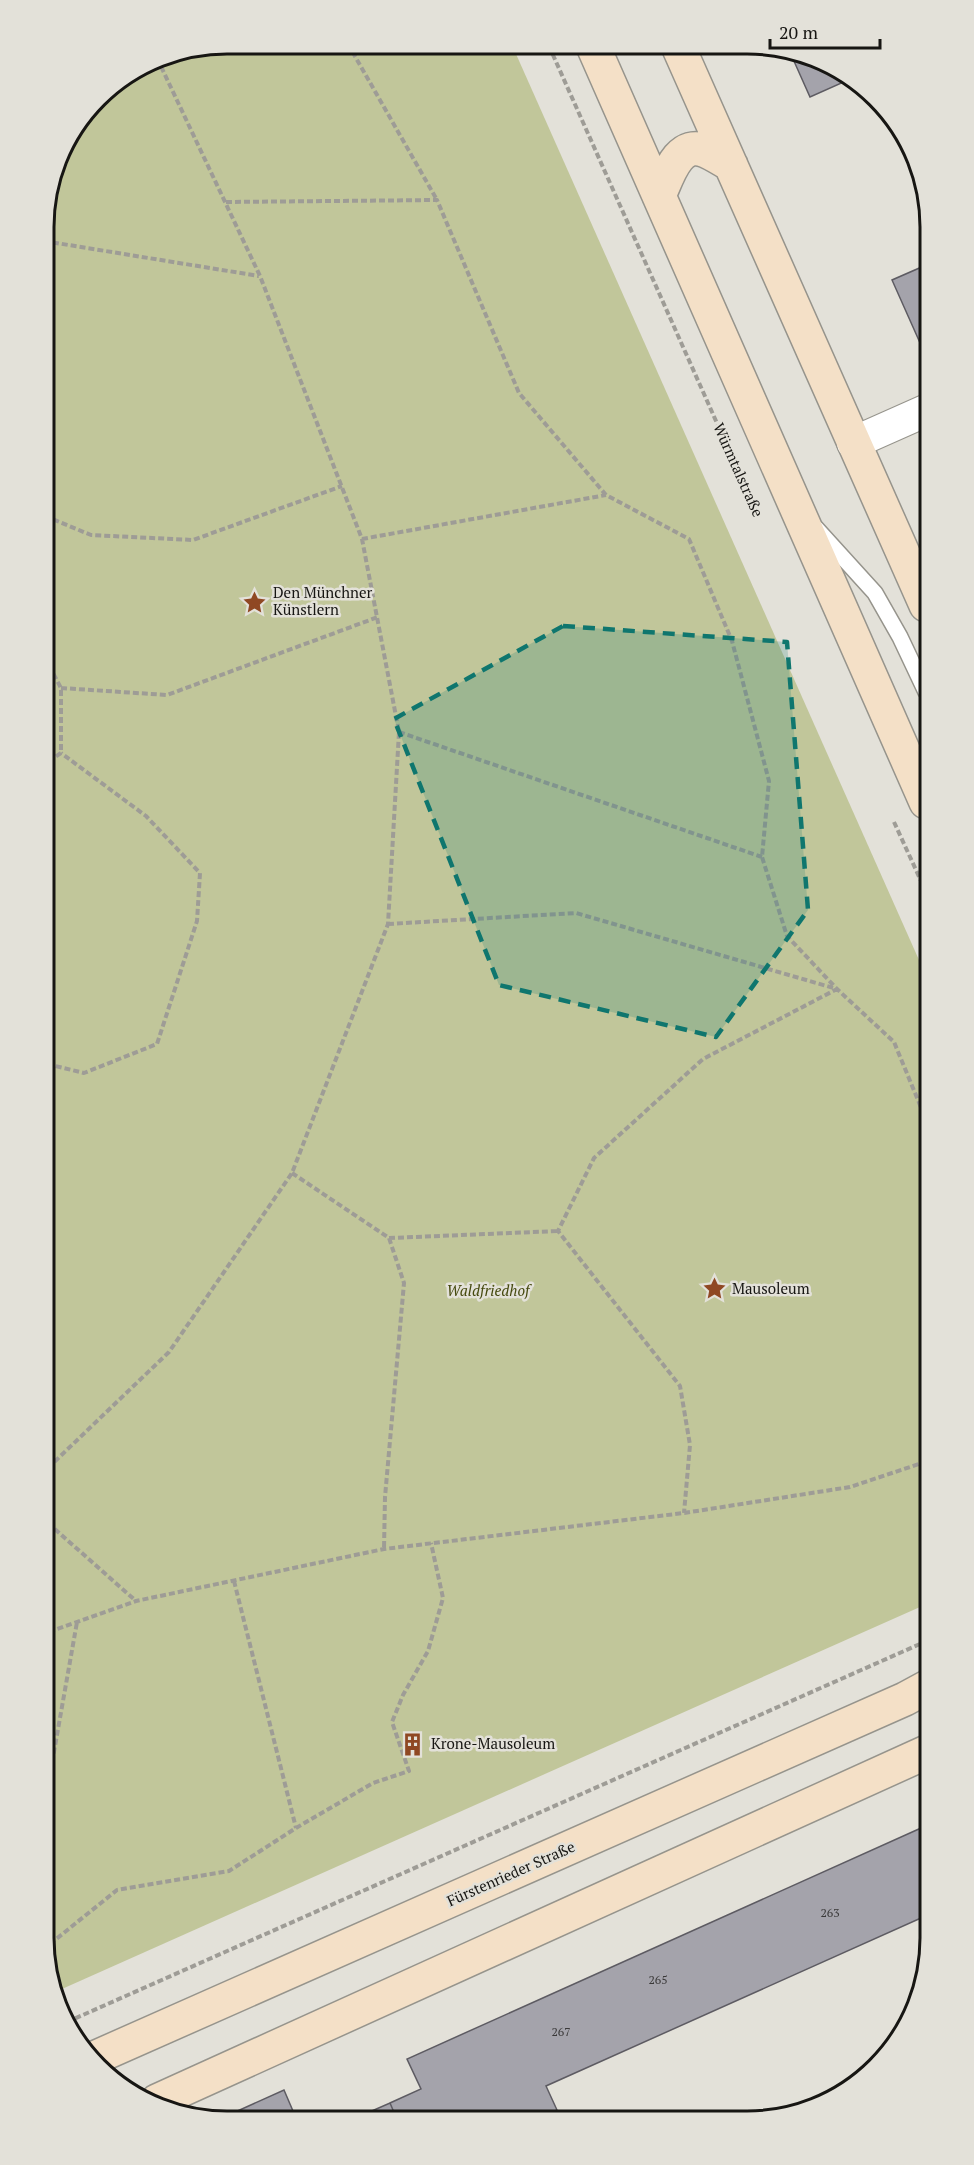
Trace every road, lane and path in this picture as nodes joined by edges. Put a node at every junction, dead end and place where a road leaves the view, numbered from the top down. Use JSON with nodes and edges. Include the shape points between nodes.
{"nodes":[{"id":1,"x":354,"y":54,"type":"edge"},
{"id":2,"x":553,"y":54,"type":"edge"},
{"id":3,"x":597,"y":54,"type":"edge"},
{"id":4,"x":682,"y":54,"type":"edge"},
{"id":5,"x":162,"y":67,"type":"edge"},
{"id":6,"x":731,"y":165,"type":"junction"},
{"id":7,"x":659,"y":196,"type":"junction"},
{"id":8,"x":437,"y":200,"type":"junction"},
{"id":9,"x":226,"y":202,"type":"junction"},
{"id":10,"x":54,"y":243,"type":"edge"},
{"id":11,"x":260,"y":276,"type":"junction"},
{"id":12,"x":920,"y":413,"type":"edge"},
{"id":13,"x":854,"y":443,"type":"junction"},
{"id":14,"x":342,"y":486,"type":"junction"},
{"id":15,"x":606,"y":495,"type":"junction"},
{"id":16,"x":799,"y":511,"type":"junction"},
{"id":17,"x":757,"y":513,"type":"dead end"},
{"id":18,"x":54,"y":520,"type":"edge"},
{"id":19,"x":362,"y":539,"type":"junction"},
{"id":20,"x":920,"y":592,"type":"edge"},
{"id":21,"x":378,"y":617,"type":"junction"},
{"id":22,"x":54,"y":675,"type":"edge"},
{"id":23,"x":920,"y":679,"type":"edge"},
{"id":24,"x":61,"y":688,"type":"junction"},
{"id":25,"x":399,"y":732,"type":"junction"},
{"id":26,"x":61,"y":753,"type":"junction"},
{"id":27,"x":54,"y":758,"type":"edge"},
{"id":28,"x":920,"y":788,"type":"edge"},
{"id":29,"x":893,"y":818,"type":"dead end"},
{"id":30,"x":762,"y":857,"type":"junction"},
{"id":31,"x":920,"y":878,"type":"edge"},
{"id":32,"x":388,"y":924,"type":"junction"},
{"id":33,"x":837,"y":989,"type":"junction"},
{"id":34,"x":54,"y":1066,"type":"edge"},
{"id":35,"x":920,"y":1105,"type":"edge"},
{"id":36,"x":292,"y":1173,"type":"junction"},
{"id":37,"x":558,"y":1231,"type":"junction"},
{"id":38,"x":389,"y":1238,"type":"junction"},
{"id":39,"x":54,"y":1462,"type":"edge"},
{"id":40,"x":920,"y":1464,"type":"edge"},
{"id":41,"x":684,"y":1513,"type":"junction"},
{"id":42,"x":54,"y":1528,"type":"edge"},
{"id":43,"x":431,"y":1543,"type":"junction"},
{"id":44,"x":384,"y":1549,"type":"junction"},
{"id":45,"x":234,"y":1581,"type":"junction"},
{"id":46,"x":136,"y":1601,"type":"junction"},
{"id":47,"x":77,"y":1622,"type":"junction"},
{"id":48,"x":54,"y":1630,"type":"edge"},
{"id":49,"x":920,"y":1644,"type":"edge"},
{"id":50,"x":920,"y":1691,"type":"edge"},
{"id":51,"x":54,"y":1752,"type":"edge"},
{"id":52,"x":920,"y":1755,"type":"edge"},
{"id":53,"x":296,"y":1828,"type":"junction"},
{"id":54,"x":54,"y":1941,"type":"edge"},
{"id":55,"x":74,"y":2018,"type":"edge"},
{"id":56,"x":101,"y":2056,"type":"edge"},
{"id":57,"x":163,"y":2098,"type":"edge"}],
"edges":[{"from":1,"to":8,"type":"path"},
{"from":2,"to":17,"type":"path","name":"Würmtalstraße"},
{"from":3,"to":7,"type":"main road"},
{"from":4,"to":6,"type":"main road"},
{"from":5,"to":9,"type":"path"},
{"from":6,"to":7,"type":"main road","via":[[705,150],[692,148],[682,152]]},
{"from":6,"to":13,"type":"main road"},
{"from":7,"to":16,"type":"main road"},
{"from":8,"to":9,"type":"path"},
{"from":8,"to":15,"type":"path","via":[[519,393]]},
{"from":9,"to":11,"type":"path"},
{"from":10,"to":11,"type":"path"},
{"from":11,"to":14,"type":"path"},
{"from":12,"to":13,"type":"street"},
{"from":13,"to":20,"type":"main road"},
{"from":14,"to":18,"type":"path","via":[[193,540],[91,535]]},
{"from":14,"to":19,"type":"path"},
{"from":15,"to":19,"type":"path"},
{"from":15,"to":30,"type":"path","via":[[689,539],[732,641],[768,781]]},
{"from":16,"to":23,"type":"lane","via":[[874,593]]},
{"from":16,"to":28,"type":"main road"},
{"from":19,"to":21,"type":"path"},
{"from":21,"to":24,"type":"path","via":[[167,695]]},
{"from":21,"to":25,"type":"path"},
{"from":22,"to":24,"type":"path"},
{"from":24,"to":26,"type":"path"},
{"from":25,"to":30,"type":"path"},
{"from":25,"to":32,"type":"path"},
{"from":26,"to":27,"type":"path"},
{"from":26,"to":34,"type":"path","via":[[146,816],[200,873],[197,921],[158,1044],[84,1072]]},
{"from":29,"to":31,"type":"path"},
{"from":30,"to":33,"type":"path","via":[[787,936]]},
{"from":32,"to":33,"type":"path","via":[[576,913]]},
{"from":32,"to":36,"type":"path"},
{"from":33,"to":35,"type":"path","via":[[894,1042]]},
{"from":33,"to":37,"type":"path","via":[[703,1059],[594,1158]]},
{"from":36,"to":38,"type":"path"},
{"from":36,"to":39,"type":"path","via":[[169,1352]]},
{"from":37,"to":38,"type":"path"},
{"from":37,"to":41,"type":"path","via":[[680,1386],[690,1445]]},
{"from":38,"to":44,"type":"path","via":[[404,1283]]},
{"from":40,"to":41,"type":"path","via":[[850,1487]]},
{"from":41,"to":43,"type":"path"},
{"from":42,"to":46,"type":"path"},
{"from":43,"to":44,"type":"path"},
{"from":43,"to":53,"type":"path","via":[[443,1598],[428,1651],[392,1722],[409,1771],[373,1783]]},
{"from":44,"to":45,"type":"path"},
{"from":45,"to":46,"type":"path"},
{"from":45,"to":53,"type":"path"},
{"from":46,"to":47,"type":"path"},
{"from":47,"to":48,"type":"path"},
{"from":47,"to":51,"type":"path"},
{"from":49,"to":55,"type":"path"},
{"from":50,"to":56,"type":"main road","name":"Fürstenrieder Straße"},
{"from":52,"to":57,"type":"main road"},
{"from":53,"to":54,"type":"path","via":[[229,1870],[117,1890]]}]}
